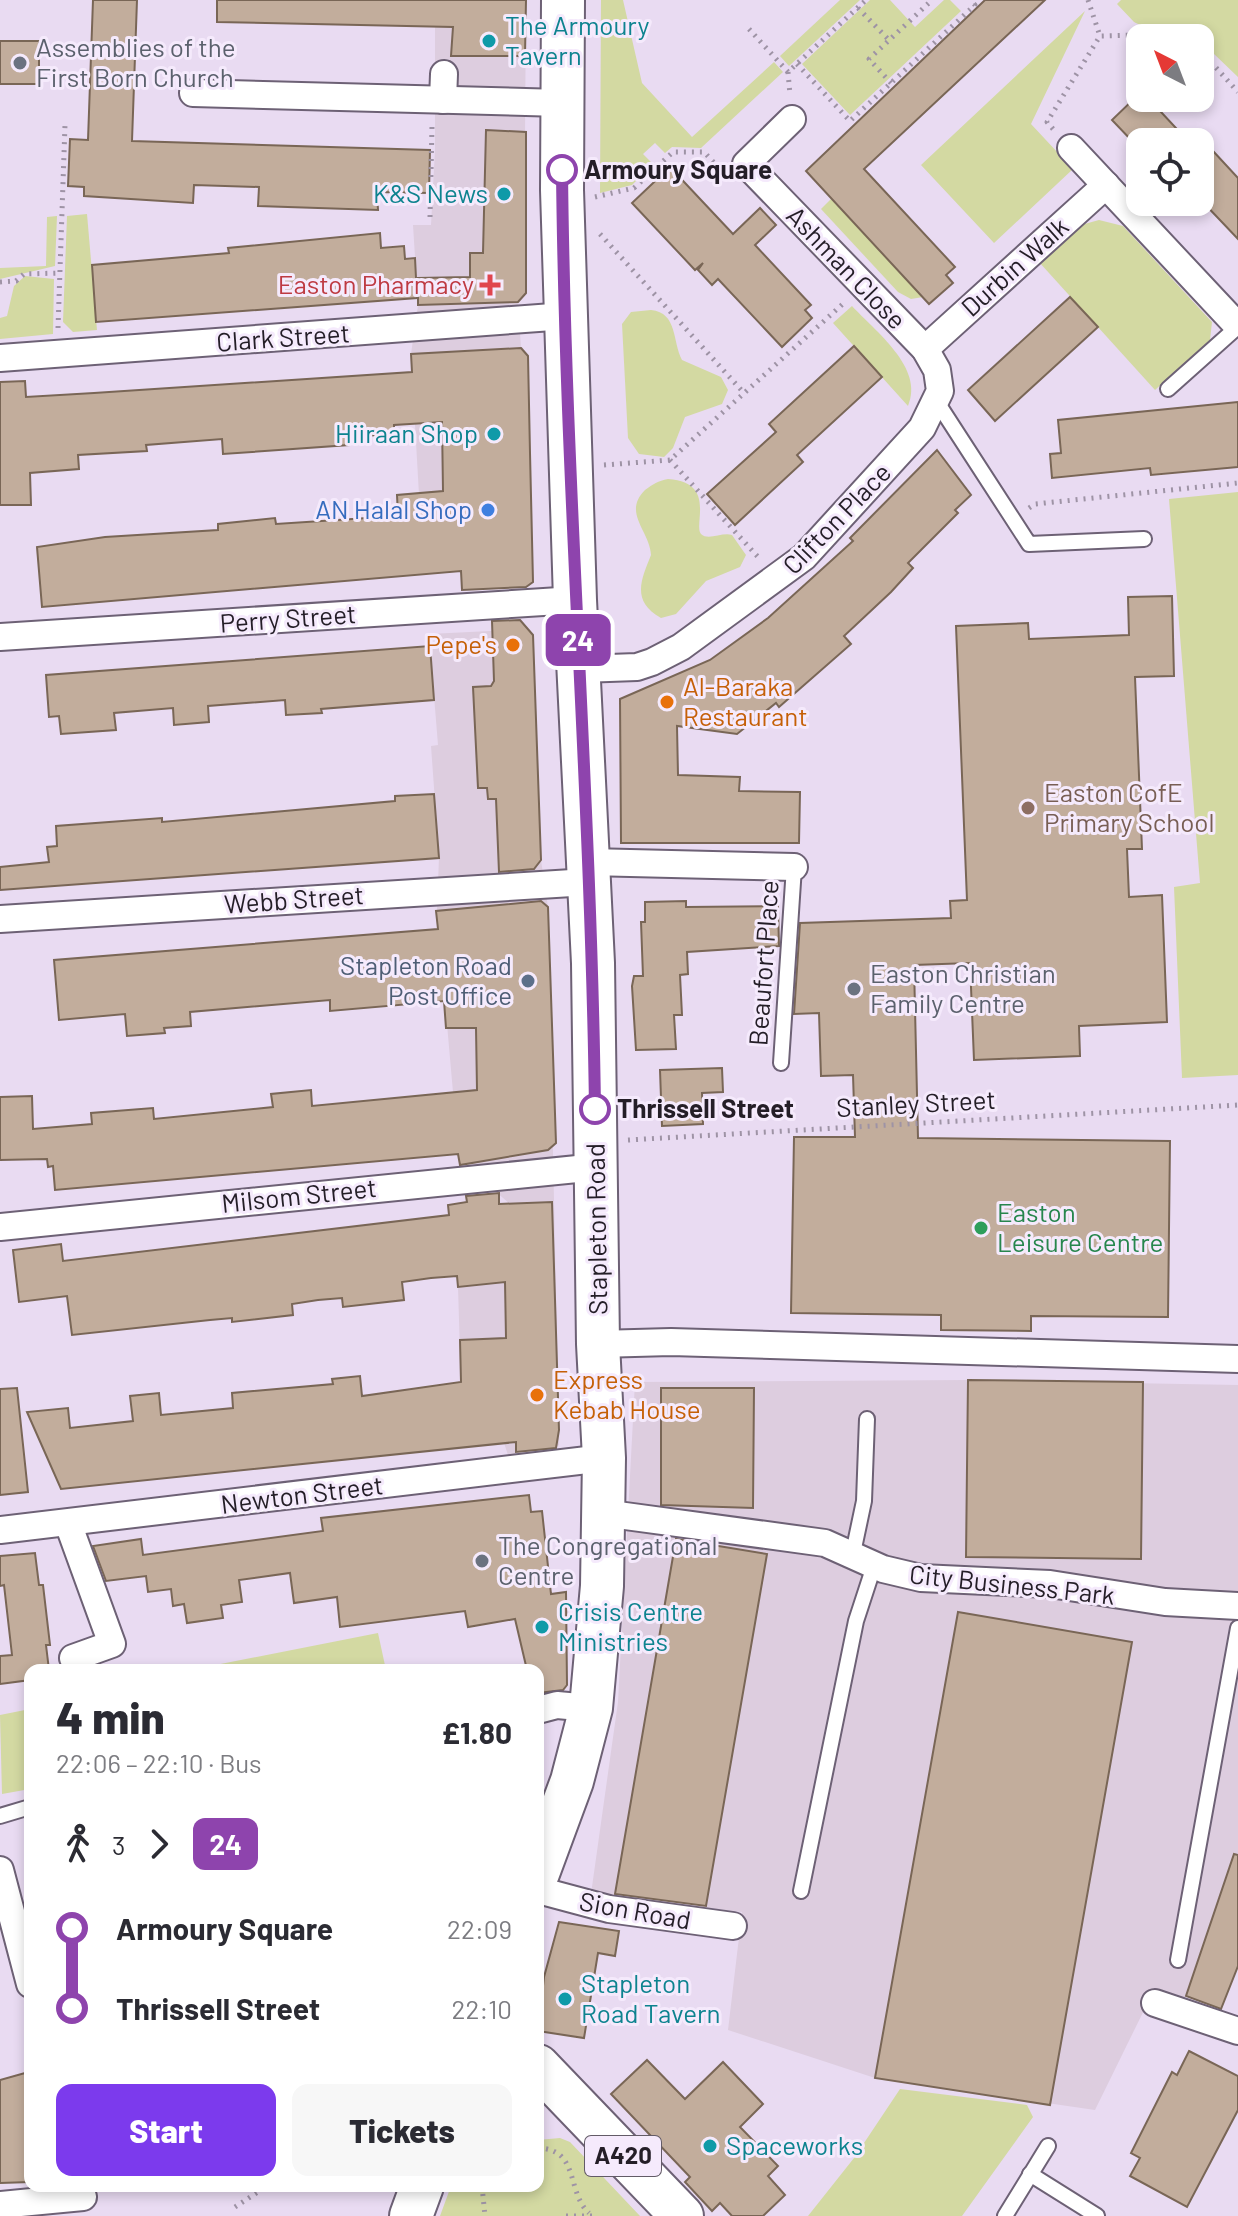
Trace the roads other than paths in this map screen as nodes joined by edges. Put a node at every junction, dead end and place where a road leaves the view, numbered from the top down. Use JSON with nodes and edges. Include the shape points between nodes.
{"nodes":[{"id":1,"x":563,"y":0,"type":"edge"},
{"id":2,"x":444,"y":74,"type":"dead end"},
{"id":3,"x":193,"y":93,"type":"dead end"},
{"id":4,"x":561,"y":103,"type":"junction"},
{"id":5,"x":438,"y":109,"type":"junction"},
{"id":6,"x":792,"y":119,"type":"dead end"},
{"id":7,"x":1071,"y":148,"type":"road end"},
{"id":8,"x":1106,"y":185,"type":"junction"},
{"id":9,"x":566,"y":316,"type":"junction"},
{"id":10,"x":1234,"y":322,"type":"joint"},
{"id":11,"x":925,"y":349,"type":"junction"},
{"id":12,"x":0,"y":358,"type":"edge"},
{"id":13,"x":1168,"y":389,"type":"dead end"},
{"id":14,"x":937,"y":402,"type":"junction"},
{"id":15,"x":1144,"y":539,"type":"dead end"},
{"id":16,"x":575,"y":600,"type":"junction"},
{"id":17,"x":0,"y":637,"type":"edge"},
{"id":18,"x":581,"y":669,"type":"junction"},
{"id":19,"x":794,"y":867,"type":"joint"},
{"id":20,"x":588,"y":872,"type":"junction"},
{"id":21,"x":0,"y":919,"type":"edge"},
{"id":22,"x":781,"y":1063,"type":"dead end"},
{"id":23,"x":596,"y":1154,"type":"junction"},
{"id":24,"x":0,"y":1227,"type":"edge"},
{"id":25,"x":598,"y":1344,"type":"junction"},
{"id":26,"x":1238,"y":1359,"type":"edge"},
{"id":27,"x":867,"y":1419,"type":"dead end"},
{"id":28,"x":604,"y":1458,"type":"junction"},
{"id":29,"x":603,"y":1513,"type":"junction"},
{"id":30,"x":68,"y":1523,"type":"junction"},
{"id":31,"x":0,"y":1530,"type":"edge"},
{"id":32,"x":864,"y":1559,"type":"junction"},
{"id":33,"x":1238,"y":1606,"type":"edge"},
{"id":34,"x":1238,"y":1628,"type":"edge"},
{"id":35,"x":73,"y":1658,"type":"dead end"},
{"id":36,"x":544,"y":1708,"type":"edge"},
{"id":37,"x":591,"y":1708,"type":"junction"},
{"id":38,"x":24,"y":1809,"type":"edge"},
{"id":39,"x":0,"y":1816,"type":"edge"},
{"id":40,"x":544,"y":1857,"type":"edge"},
{"id":41,"x":0,"y":1870,"type":"edge"},
{"id":42,"x":801,"y":1891,"type":"dead end"},
{"id":43,"x":544,"y":1892,"type":"edge"},
{"id":44,"x":733,"y":1926,"type":"dead end"},
{"id":45,"x":1178,"y":1960,"type":"dead end"},
{"id":46,"x":24,"y":1961,"type":"edge"},
{"id":47,"x":1155,"y":2003,"type":"dead end"},
{"id":48,"x":1238,"y":2031,"type":"edge"},
{"id":49,"x":551,"y":2098,"type":"edge"},
{"id":50,"x":1048,"y":2146,"type":"dead end"},
{"id":51,"x":1030,"y":2174,"type":"junction"},
{"id":52,"x":84,"y":2200,"type":"edge"},
{"id":53,"x":0,"y":2205,"type":"edge"},
{"id":54,"x":682,"y":2216,"type":"edge"},
{"id":55,"x":1005,"y":2216,"type":"edge"},
{"id":56,"x":1097,"y":2216,"type":"edge"}],
"edges":[{"from":1,"to":4,"type":"main road","name":"Stapleton Road"},
{"from":2,"to":5,"type":"street"},
{"from":3,"to":5,"type":"street"},
{"from":4,"to":5,"type":"street"},
{"from":4,"to":9,"type":"main road","name":"Stapleton Road"},
{"from":6,"to":11,"type":"street","name":"Ashman Close","via":[[746,164]]},
{"from":7,"to":8,"type":"street"},
{"from":8,"to":10,"type":"street"},
{"from":8,"to":11,"type":"street","name":"Durbin Walk"},
{"from":9,"to":12,"type":"street","name":"Clark Street"},
{"from":9,"to":16,"type":"main road","name":"Stapleton Road"},
{"from":10,"to":13,"type":"lane","via":[[1233,331]]},
{"from":11,"to":14,"type":"street","via":[[938,377]]},
{"from":14,"to":15,"type":"lane","via":[[1029,544]]},
{"from":14,"to":18,"type":"street","name":"Clifton Place","via":[[883,474],[778,579],[652,662]]},
{"from":16,"to":17,"type":"street","name":"Perry Street"},
{"from":16,"to":18,"type":"main road","name":"Stapleton Road"},
{"from":18,"to":20,"type":"main road","name":"Stapleton Road"},
{"from":19,"to":20,"type":"street","name":"Webb Street"},
{"from":19,"to":22,"type":"lane","name":"Beaufort Place"},
{"from":20,"to":21,"type":"street","name":"Webb Street"},
{"from":20,"to":23,"type":"main road","name":"Stapleton Road"},
{"from":23,"to":24,"type":"street","name":"Milsom Street"},
{"from":23,"to":25,"type":"main road","name":"Stapleton Road"},
{"from":25,"to":26,"type":"street"},
{"from":25,"to":28,"type":"main road","name":"Stapleton Road"},
{"from":27,"to":32,"type":"lane"},
{"from":28,"to":29,"type":"main road","name":"Stapleton Road"},
{"from":28,"to":30,"type":"street","name":"Newton Street"},
{"from":29,"to":32,"type":"street","name":"City Business Park","via":[[796,1538]]},
{"from":29,"to":37,"type":"main road","name":"Stapleton Road"},
{"from":30,"to":31,"type":"street","name":"Newton Street"},
{"from":30,"to":35,"type":"street","via":[[112,1644]]},
{"from":32,"to":33,"type":"street","name":"City Business Park","via":[[921,1578],[1050,1584],[1165,1602]]},
{"from":32,"to":42,"type":"lane"},
{"from":34,"to":45,"type":"lane"},
{"from":36,"to":37,"type":"street"},
{"from":37,"to":40,"type":"main road","name":"Stapleton Road"},
{"from":38,"to":39,"type":"lane"},
{"from":41,"to":46,"type":"street"},
{"from":43,"to":44,"type":"street","name":"Sion Road","via":[[609,1909]]},
{"from":47,"to":48,"type":"street"},
{"from":49,"to":54,"type":"main road","number":"A420"},
{"from":50,"to":51,"type":"lane"},
{"from":51,"to":55,"type":"lane"},
{"from":51,"to":56,"type":"lane"},
{"from":52,"to":53,"type":"street"}]}
